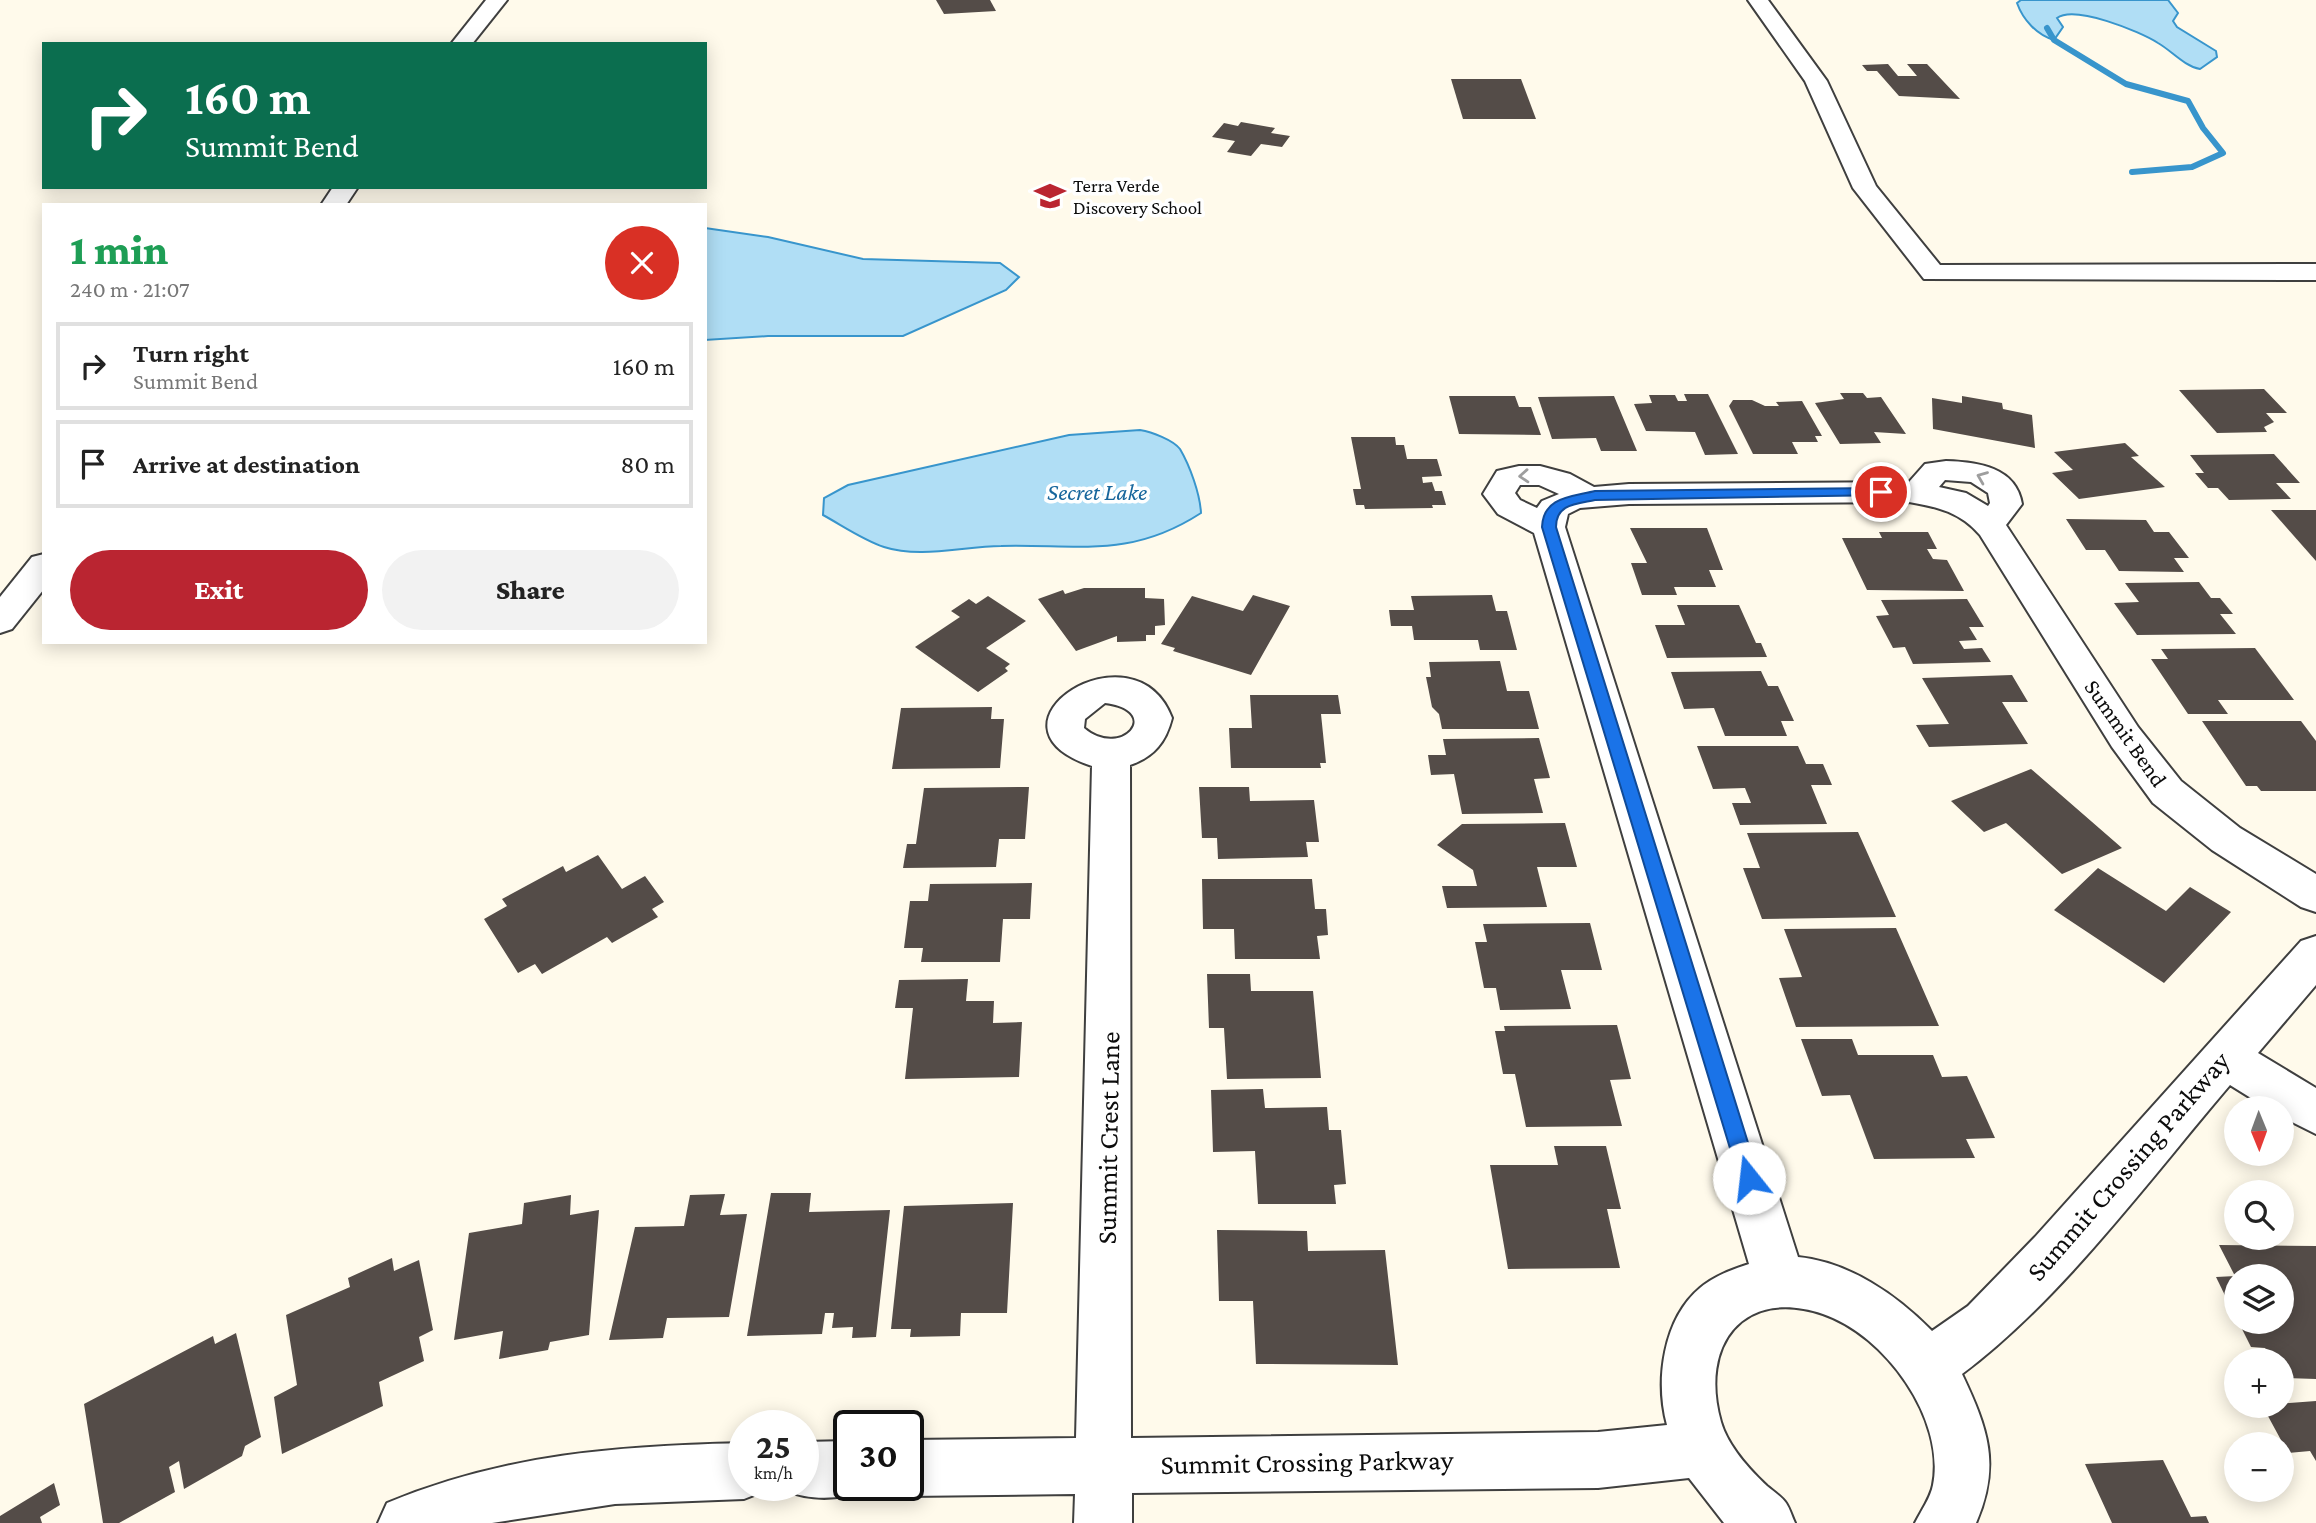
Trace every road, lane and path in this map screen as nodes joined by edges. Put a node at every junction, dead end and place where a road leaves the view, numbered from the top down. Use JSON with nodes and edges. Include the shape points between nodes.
{"nodes":[{"id":1,"x":497,"y":0,"type":"edge"},
{"id":2,"x":1758,"y":0,"type":"edge"},
{"id":3,"x":463,"y":42,"type":"edge"},
{"id":4,"x":344,"y":189,"type":"edge"},
{"id":5,"x":334,"y":203,"type":"edge"},
{"id":6,"x":2316,"y":272,"type":"edge"},
{"id":7,"x":1587,"y":497,"type":"junction"},
{"id":8,"x":1549,"y":527,"type":"junction"},
{"id":9,"x":42,"y":568,"type":"edge"},
{"id":10,"x":0,"y":621,"type":"edge"},
{"id":11,"x":1111,"y":754,"type":"dead end"},
{"id":12,"x":2316,"y":895,"type":"edge"},
{"id":13,"x":2316,"y":954,"type":"edge"},
{"id":14,"x":2224,"y":1058,"type":"junction"},
{"id":15,"x":2316,"y":1113,"type":"edge"},
{"id":16,"x":1780,"y":1284,"type":"junction"},
{"id":17,"x":1929,"y":1366,"type":"junction"},
{"id":18,"x":1704,"y":1449,"type":"junction"},
{"id":19,"x":1105,"y":1465,"type":"junction"},
{"id":20,"x":924,"y":1468,"type":"edge"},
{"id":21,"x":728,"y":1471,"type":"edge"},
{"id":22,"x":407,"y":1523,"type":"edge"},
{"id":23,"x":1103,"y":1523,"type":"edge"},
{"id":24,"x":1766,"y":1523,"type":"edge"},
{"id":25,"x":1944,"y":1523,"type":"edge"}],
"edges":[{"from":1,"to":3,"type":"street"},
{"from":2,"to":6,"type":"street","via":[[1816,81],[1865,188],[1933,272]]},
{"from":4,"to":5,"type":"street"},
{"from":7,"to":8,"type":"street","name":"Summit Bend","via":[[1553,508]]},
{"from":7,"to":8,"type":"street","one_way":true,"via":[[1545,476],[1508,478],[1499,494],[1508,507]]},
{"from":7,"to":12,"type":"street","name":"Summit Bend","via":[[1920,493],[1955,500],[1986,522],[2125,737],[2167,792],[2226,839]]},
{"from":8,"to":16,"type":"street"},
{"from":9,"to":10,"type":"street"},
{"from":11,"to":19,"type":"street","name":"Summit Crest Lane"},
{"from":13,"to":14,"type":"street","name":"Summit Crossing Parkway"},
{"from":14,"to":15,"type":"street"},
{"from":14,"to":17,"type":"street","name":"Summit Crossing Parkway","via":[[2006,1304]]},
{"from":16,"to":17,"type":"street","via":[[1826,1290],[1854,1301],[1884,1320]]},
{"from":16,"to":18,"type":"street","via":[[1734,1294],[1696,1334],[1688,1363],[1687,1394]]},
{"from":17,"to":25,"type":"street","via":[[1948,1397],[1961,1437],[1963,1471],[1958,1497]]},
{"from":18,"to":19,"type":"street","name":"Summit Crossing Parkway","via":[[1598,1460]]},
{"from":18,"to":24,"type":"street","via":[[1722,1479]]},
{"from":19,"to":20,"type":"street","name":"Summit Crossing Parkway"},
{"from":19,"to":23,"type":"street","name":"Summit Crest Lane"},
{"from":21,"to":22,"type":"street","via":[[564,1479],[454,1503]]}]}
